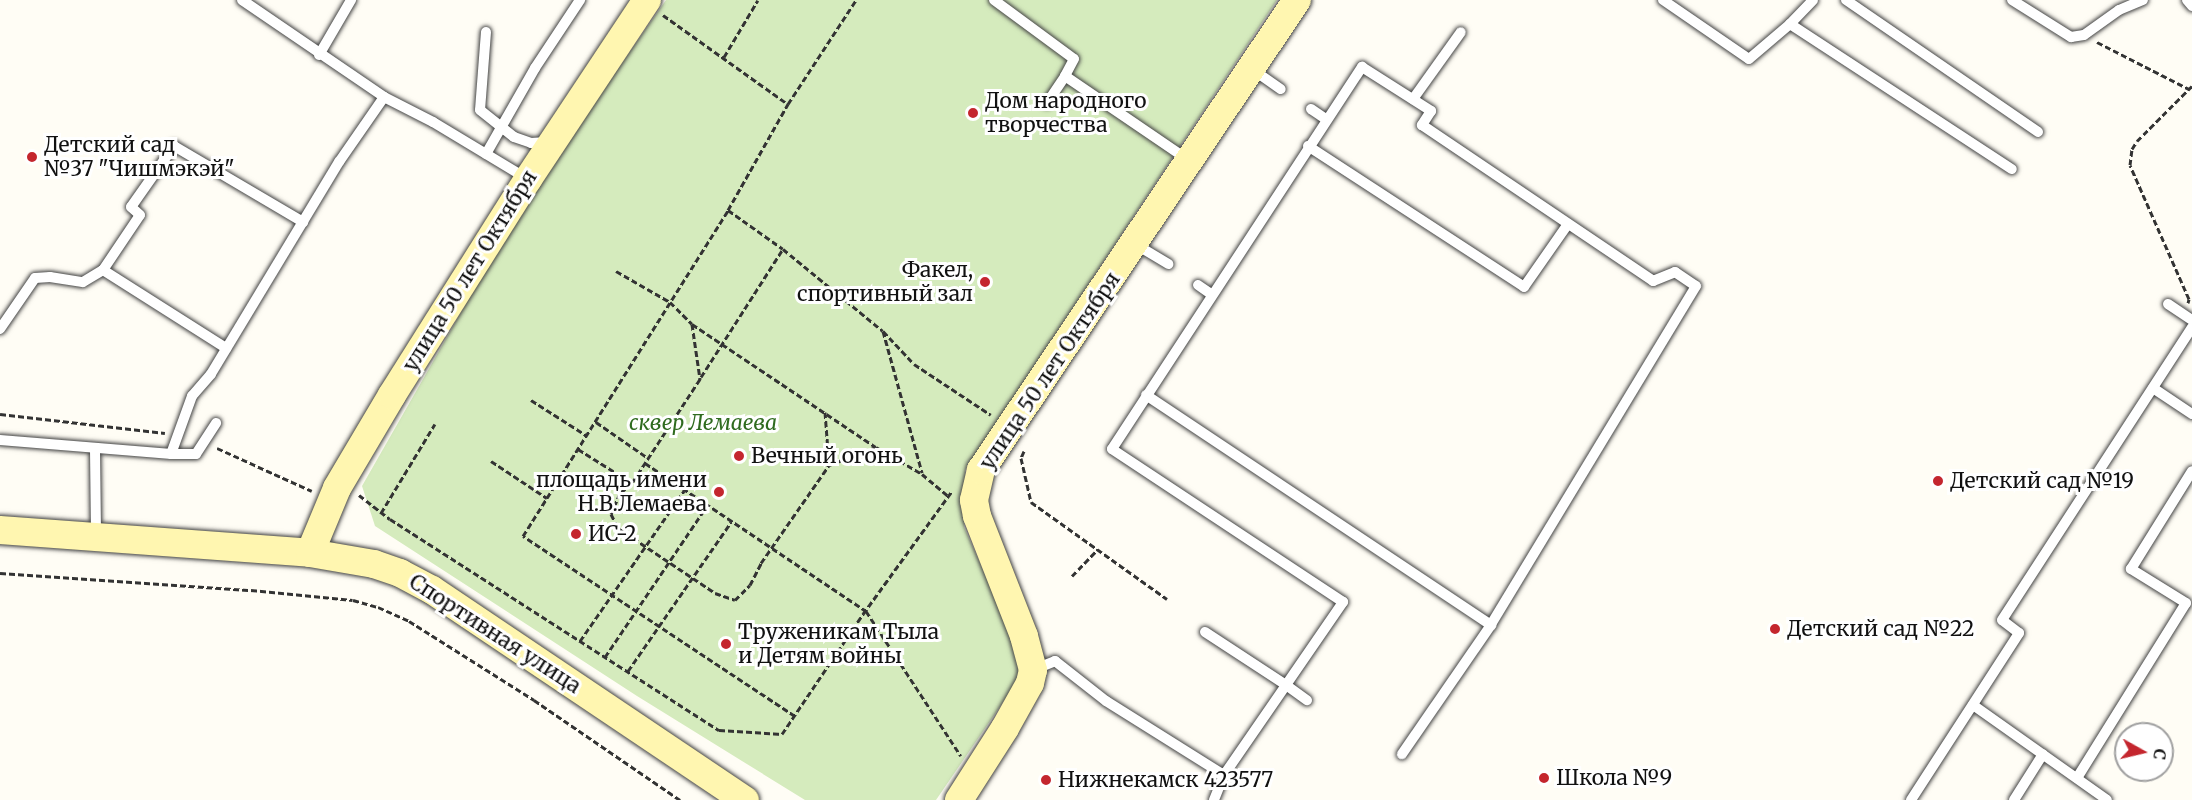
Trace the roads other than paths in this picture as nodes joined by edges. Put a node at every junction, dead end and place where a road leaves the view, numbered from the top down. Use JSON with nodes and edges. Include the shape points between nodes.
{"nodes":[{"id":1,"x":242,"y":0,"type":"edge"},
{"id":2,"x":351,"y":0,"type":"edge"},
{"id":3,"x":580,"y":0,"type":"edge"},
{"id":4,"x":994,"y":0,"type":"edge"},
{"id":5,"x":1297,"y":0,"type":"edge"},
{"id":6,"x":1663,"y":0,"type":"edge"},
{"id":7,"x":1813,"y":0,"type":"edge"},
{"id":8,"x":1846,"y":0,"type":"edge"},
{"id":9,"x":2012,"y":0,"type":"edge"},
{"id":10,"x":2143,"y":0,"type":"edge"},
{"id":11,"x":2187,"y":0,"type":"edge"},
{"id":12,"x":647,"y":1,"type":"edge"},
{"id":13,"x":2192,"y":6,"type":"edge"},
{"id":14,"x":1790,"y":24,"type":"junction"},
{"id":15,"x":486,"y":32,"type":"dead end"},
{"id":16,"x":1461,"y":32,"type":"dead end"},
{"id":17,"x":319,"y":55,"type":"junction"},
{"id":18,"x":1251,"y":69,"type":"junction"},
{"id":19,"x":1065,"y":76,"type":"junction"},
{"id":20,"x":1281,"y":89,"type":"dead end"},
{"id":21,"x":384,"y":98,"type":"junction"},
{"id":22,"x":1413,"y":99,"type":"junction"},
{"id":23,"x":1047,"y":103,"type":"dead end"},
{"id":24,"x":1311,"y":109,"type":"dead end"},
{"id":25,"x":1326,"y":119,"type":"junction"},
{"id":26,"x":501,"y":127,"type":"junction"},
{"id":27,"x":2038,"y":132,"type":"dead end"},
{"id":28,"x":552,"y":141,"type":"junction"},
{"id":29,"x":1308,"y":146,"type":"junction"},
{"id":30,"x":486,"y":154,"type":"junction"},
{"id":31,"x":1190,"y":162,"type":"junction"},
{"id":32,"x":2012,"y":169,"type":"dead end"},
{"id":33,"x":528,"y":179,"type":"junction"},
{"id":34,"x":303,"y":222,"type":"junction"},
{"id":35,"x":1568,"y":224,"type":"junction"},
{"id":36,"x":1135,"y":244,"type":"junction"},
{"id":37,"x":1168,"y":264,"type":"dead end"},
{"id":38,"x":103,"y":270,"type":"junction"},
{"id":39,"x":1198,"y":285,"type":"dead end"},
{"id":40,"x":1211,"y":294,"type":"junction"},
{"id":41,"x":2168,"y":304,"type":"dead end"},
{"id":42,"x":5,"y":312,"type":"edge"},
{"id":43,"x":2192,"y":320,"type":"edge"},
{"id":44,"x":2192,"y":327,"type":"edge"},
{"id":45,"x":0,"y":329,"type":"edge"},
{"id":46,"x":226,"y":348,"type":"junction"},
{"id":47,"x":2153,"y":388,"type":"junction"},
{"id":48,"x":1146,"y":394,"type":"junction"},
{"id":49,"x":2192,"y":414,"type":"edge"},
{"id":50,"x":216,"y":423,"type":"dead end"},
{"id":51,"x":0,"y":440,"type":"edge"},
{"id":52,"x":95,"y":450,"type":"junction"},
{"id":53,"x":171,"y":454,"type":"junction"},
{"id":54,"x":2192,"y":471,"type":"edge"},
{"id":55,"x":0,"y":530,"type":"edge"},
{"id":56,"x":96,"y":537,"type":"junction"},
{"id":57,"x":310,"y":553,"type":"junction"},
{"id":58,"x":1491,"y":625,"type":"junction"},
{"id":59,"x":1205,"y":632,"type":"dead end"},
{"id":60,"x":1033,"y":670,"type":"junction"},
{"id":61,"x":1286,"y":685,"type":"junction"},
{"id":62,"x":1307,"y":700,"type":"dead end"},
{"id":63,"x":1973,"y":705,"type":"junction"},
{"id":64,"x":1402,"y":754,"type":"dead end"},
{"id":65,"x":2043,"y":754,"type":"junction"},
{"id":66,"x":1224,"y":775,"type":"junction"},
{"id":67,"x":2077,"y":778,"type":"junction"},
{"id":68,"x":745,"y":800,"type":"edge"},
{"id":69,"x":958,"y":800,"type":"edge"},
{"id":70,"x":1214,"y":800,"type":"edge"},
{"id":71,"x":1911,"y":800,"type":"edge"},
{"id":72,"x":2014,"y":800,"type":"edge"},
{"id":73,"x":2108,"y":800,"type":"edge"}],
"edges":[{"from":1,"to":17,"type":"lane"},
{"from":2,"to":17,"type":"lane"},
{"from":3,"to":26,"type":"lane"},
{"from":4,"to":19,"type":"lane","via":[[1074,59]]},
{"from":5,"to":18,"type":"street","name":"улица 50 лет Октября"},
{"from":6,"to":14,"type":"lane","via":[[1749,59]]},
{"from":7,"to":14,"type":"lane"},
{"from":8,"to":27,"type":"lane"},
{"from":9,"to":10,"type":"lane","via":[[2072,37],[2084,36],[2120,10]]},
{"from":11,"to":13,"type":"lane"},
{"from":12,"to":28,"type":"street","name":"улица 50 лет Октября"},
{"from":14,"to":32,"type":"lane"},
{"from":15,"to":26,"type":"lane","via":[[480,110]]},
{"from":16,"to":22,"type":"lane"},
{"from":17,"to":21,"type":"lane"},
{"from":18,"to":20,"type":"lane"},
{"from":18,"to":31,"type":"street","name":"улица 50 лет Октября"},
{"from":19,"to":23,"type":"lane"},
{"from":19,"to":31,"type":"lane"},
{"from":21,"to":30,"type":"lane"},
{"from":21,"to":34,"type":"lane"},
{"from":22,"to":25,"type":"lane","via":[[1362,67]]},
{"from":22,"to":35,"type":"lane","via":[[1431,111],[1422,125]]},
{"from":24,"to":25,"type":"lane"},
{"from":25,"to":29,"type":"lane"},
{"from":26,"to":28,"type":"lane","via":[[531,143]]},
{"from":26,"to":30,"type":"lane"},
{"from":28,"to":33,"type":"street","name":"улица 50 лет Октября"},
{"from":29,"to":35,"type":"lane","via":[[1524,287]]},
{"from":29,"to":40,"type":"lane"},
{"from":30,"to":33,"type":"lane"},
{"from":31,"to":36,"type":"street","name":"улица 50 лет Октября"},
{"from":33,"to":57,"type":"street","name":"улица 50 лет Октября","via":[[392,395],[332,500]]},
{"from":34,"to":38,"type":"lane","via":[[174,146],[131,207],[140,215]]},
{"from":34,"to":46,"type":"lane"},
{"from":35,"to":58,"type":"lane","via":[[1653,281],[1676,272],[1696,286]]},
{"from":36,"to":37,"type":"lane"},
{"from":36,"to":60,"type":"street","name":"улица 50 лет Октября","via":[[981,470],[974,500],[984,542],[1024,636]]},
{"from":38,"to":42,"type":"lane","via":[[83,282],[34,278]]},
{"from":38,"to":46,"type":"lane"},
{"from":39,"to":40,"type":"lane"},
{"from":40,"to":48,"type":"lane"},
{"from":41,"to":43,"type":"lane"},
{"from":42,"to":45,"type":"lane"},
{"from":44,"to":47,"type":"lane"},
{"from":46,"to":53,"type":"lane","via":[[192,396]]},
{"from":47,"to":49,"type":"lane"},
{"from":47,"to":63,"type":"lane","via":[[2002,620],[2019,633]]},
{"from":48,"to":58,"type":"lane"},
{"from":48,"to":61,"type":"lane","via":[[1112,449],[1343,602]]},
{"from":50,"to":53,"type":"lane","via":[[196,454]]},
{"from":51,"to":52,"type":"lane"},
{"from":52,"to":53,"type":"lane"},
{"from":52,"to":56,"type":"lane"},
{"from":54,"to":67,"type":"lane","via":[[2131,569],[2186,603]]},
{"from":55,"to":56,"type":"street","name":"Спортивная улица"},
{"from":56,"to":57,"type":"street","name":"Спортивная улица"},
{"from":57,"to":68,"type":"street","name":"Спортивная улица","via":[[374,564],[432,590]]},
{"from":58,"to":64,"type":"lane"},
{"from":59,"to":61,"type":"lane"},
{"from":60,"to":66,"type":"lane","via":[[1055,662],[1106,701]]},
{"from":60,"to":69,"type":"street","via":[[1005,728]]},
{"from":61,"to":62,"type":"lane"},
{"from":61,"to":66,"type":"lane"},
{"from":63,"to":65,"type":"lane"},
{"from":63,"to":71,"type":"lane"},
{"from":65,"to":67,"type":"lane"},
{"from":65,"to":72,"type":"lane"},
{"from":66,"to":70,"type":"lane"},
{"from":67,"to":73,"type":"lane"}]}
